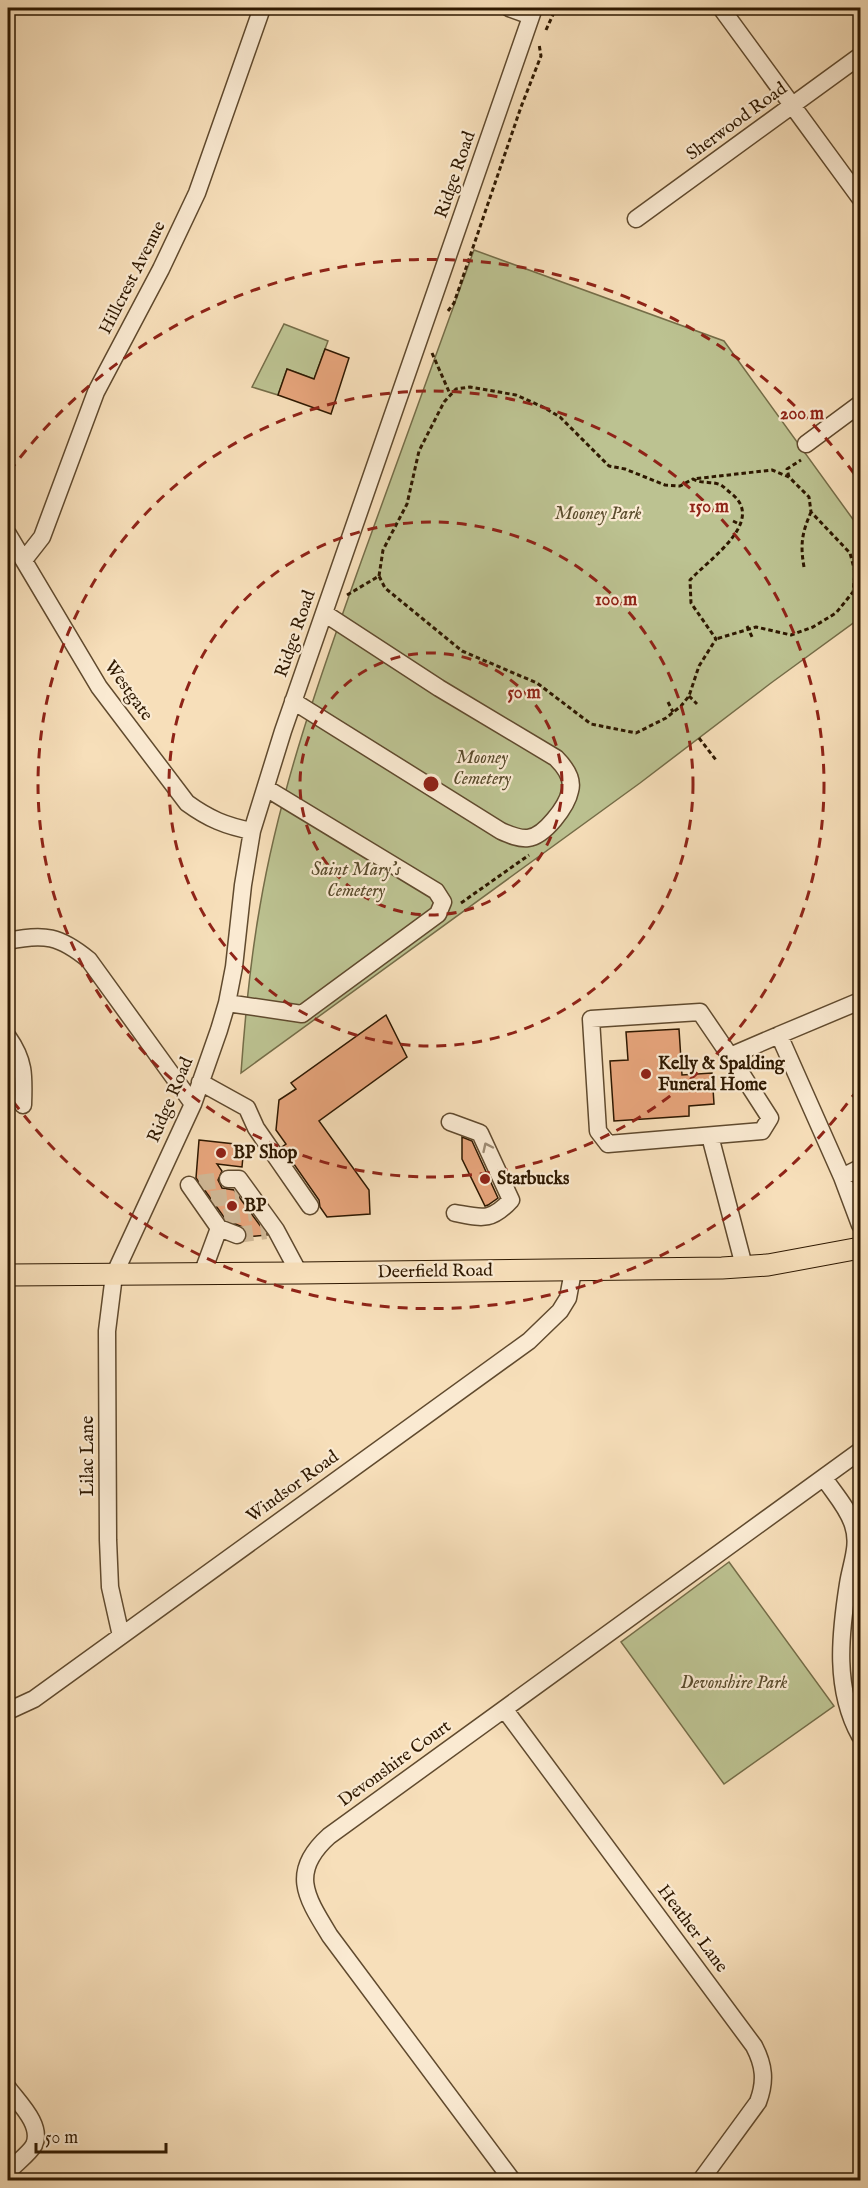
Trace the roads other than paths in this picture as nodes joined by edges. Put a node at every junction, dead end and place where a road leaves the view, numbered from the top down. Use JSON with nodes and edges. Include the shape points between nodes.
{"nodes":[{"id":1,"x":262,"y":8,"type":"edge"},
{"id":2,"x":509,"y":8,"type":"edge"},
{"id":3,"x":721,"y":8,"type":"edge"},
{"id":4,"x":532,"y":12,"type":"edge"},
{"id":5,"x":861,"y":56,"type":"edge"},
{"id":6,"x":793,"y":105,"type":"junction"},
{"id":7,"x":861,"y":198,"type":"edge"},
{"id":8,"x":636,"y":219,"type":"dead end"},
{"id":9,"x":861,"y":404,"type":"edge"},
{"id":10,"x":806,"y":444,"type":"road end"},
{"id":11,"x":8,"y":534,"type":"edge"},
{"id":12,"x":24,"y":560,"type":"junction"},
{"id":13,"x":324,"y":613,"type":"junction"},
{"id":14,"x":293,"y":701,"type":"junction"},
{"id":15,"x":266,"y":788,"type":"junction"},
{"id":16,"x":252,"y":831,"type":"junction"},
{"id":17,"x":8,"y":941,"type":"edge"},
{"id":18,"x":861,"y":1001,"type":"edge"},
{"id":19,"x":227,"y":1003,"type":"junction"},
{"id":20,"x":779,"y":1035,"type":"junction"},
{"id":21,"x":8,"y":1037,"type":"edge"},
{"id":22,"x":730,"y":1056,"type":"junction"},
{"id":23,"x":200,"y":1082,"type":"junction"},
{"id":24,"x":193,"y":1104,"type":"junction"},
{"id":25,"x":23,"y":1105,"type":"dead end"},
{"id":26,"x":450,"y":1122,"type":"dead end"},
{"id":27,"x":710,"y":1136,"type":"junction"},
{"id":28,"x":861,"y":1168,"type":"edge"},
{"id":29,"x":160,"y":1174,"type":"junction"},
{"id":30,"x":842,"y":1177,"type":"junction"},
{"id":31,"x":228,"y":1179,"type":"dead end"},
{"id":32,"x":310,"y":1206,"type":"dead end"},
{"id":33,"x":454,"y":1213,"type":"dead end"},
{"id":34,"x":218,"y":1221,"type":"junction"},
{"id":35,"x":861,"y":1225,"type":"edge"},
{"id":36,"x":237,"y":1235,"type":"tunnel mouth"},
{"id":37,"x":861,"y":1248,"type":"edge"},
{"id":38,"x":744,"y":1266,"type":"junction"},
{"id":39,"x":573,"y":1271,"type":"junction"},
{"id":40,"x":202,"y":1274,"type":"junction"},
{"id":41,"x":299,"y":1274,"type":"junction"},
{"id":42,"x":8,"y":1275,"type":"edge"},
{"id":43,"x":114,"y":1275,"type":"junction"},
{"id":44,"x":861,"y":1451,"type":"edge"},
{"id":45,"x":824,"y":1478,"type":"junction"},
{"id":46,"x":120,"y":1636,"type":"junction"},
{"id":47,"x":505,"y":1710,"type":"junction"},
{"id":48,"x":8,"y":1711,"type":"edge"},
{"id":49,"x":861,"y":1737,"type":"edge"},
{"id":50,"x":8,"y":2088,"type":"edge"},
{"id":51,"x":8,"y":2172,"type":"edge"},
{"id":52,"x":512,"y":2181,"type":"edge"},
{"id":53,"x":701,"y":2181,"type":"edge"}],
"edges":[{"from":1,"to":12,"type":"street","name":"Hillcrest Avenue","via":[[197,193],[96,392],[42,537]]},
{"from":2,"to":4,"type":"street"},
{"from":3,"to":6,"type":"street"},
{"from":4,"to":13,"type":"street","name":"Ridge Road"},
{"from":5,"to":6,"type":"street","name":"Sherwood Road"},
{"from":6,"to":7,"type":"street"},
{"from":6,"to":8,"type":"street","name":"Sherwood Road"},
{"from":9,"to":10,"type":"street"},
{"from":11,"to":12,"type":"street","name":"Westgate"},
{"from":12,"to":16,"type":"street","name":"Westgate","via":[[99,687],[187,803],[205,817]]},
{"from":13,"to":14,"type":"street","name":"Ridge Road"},
{"from":13,"to":14,"type":"street","via":[[556,758],[565,767],[571,790],[542,833],[516,837]]},
{"from":14,"to":15,"type":"street","name":"Ridge Road"},
{"from":15,"to":16,"type":"street","name":"Ridge Road"},
{"from":15,"to":19,"type":"street","via":[[436,891],[442,905],[438,914],[302,1014]]},
{"from":16,"to":19,"type":"street","name":"Ridge Road"},
{"from":17,"to":24,"type":"street","via":[[31,936],[56,939],[89,960]]},
{"from":18,"to":20,"type":"street"},
{"from":19,"to":23,"type":"street","name":"Ridge Road"},
{"from":20,"to":22,"type":"street"},
{"from":20,"to":30,"type":"street"},
{"from":21,"to":25,"type":"street","via":[[24,1069]]},
{"from":22,"to":27,"type":"street","via":[[771,1118],[762,1131]]},
{"from":22,"to":27,"type":"street","via":[[700,1012],[591,1019],[598,1131],[608,1144]]},
{"from":23,"to":24,"type":"street","name":"Ridge Road"},
{"from":23,"to":32,"type":"street","via":[[247,1108],[256,1128]]},
{"from":24,"to":29,"type":"street","name":"Ridge Road"},
{"from":33,"to":26,"type":"street","one_way":true,"via":[[480,1217],[499,1214],[511,1200],[480,1133]]},
{"from":27,"to":38,"type":"street"},
{"from":28,"to":30,"type":"street"},
{"from":29,"to":34,"type":"street","via":[[200,1192]]},
{"from":29,"to":43,"type":"street","name":"Ridge Road"},
{"from":30,"to":35,"type":"street"},
{"from":31,"to":41,"type":"street","via":[[239,1179],[245,1195]]},
{"from":34,"to":36,"type":"street"},
{"from":34,"to":40,"type":"street"},
{"from":37,"to":38,"type":"main road","name":"Deerfield Road"},
{"from":38,"to":39,"type":"main road","name":"Deerfield Road"},
{"from":39,"to":41,"type":"main road","name":"Deerfield Road"},
{"from":39,"to":46,"type":"street","name":"Windsor Road","via":[[568,1298],[560,1311],[529,1341]]},
{"from":40,"to":41,"type":"main road","name":"Deerfield Road"},
{"from":40,"to":43,"type":"main road","name":"Deerfield Road"},
{"from":42,"to":43,"type":"main road","name":"Deerfield Road"},
{"from":43,"to":46,"type":"street","name":"Lilac Lane","via":[[107,1331],[108,1539],[110,1587]]},
{"from":44,"to":45,"type":"street","name":"Devonshire Court"},
{"from":45,"to":47,"type":"street","name":"Devonshire Court"},
{"from":45,"to":49,"type":"street","via":[[853,1525],[856,1540],[842,1626],[841,1669],[846,1704]]},
{"from":46,"to":48,"type":"street","name":"Windsor Road","via":[[34,1699]]},
{"from":47,"to":52,"type":"street","name":"Devonshire Court","via":[[329,1836],[310,1857],[304,1887],[330,1936]]},
{"from":47,"to":53,"type":"street","name":"Heather Lane","via":[[761,2060],[763,2091],[758,2102]]},
{"from":50,"to":51,"type":"street","via":[[36,2132],[34,2145]]}]}
